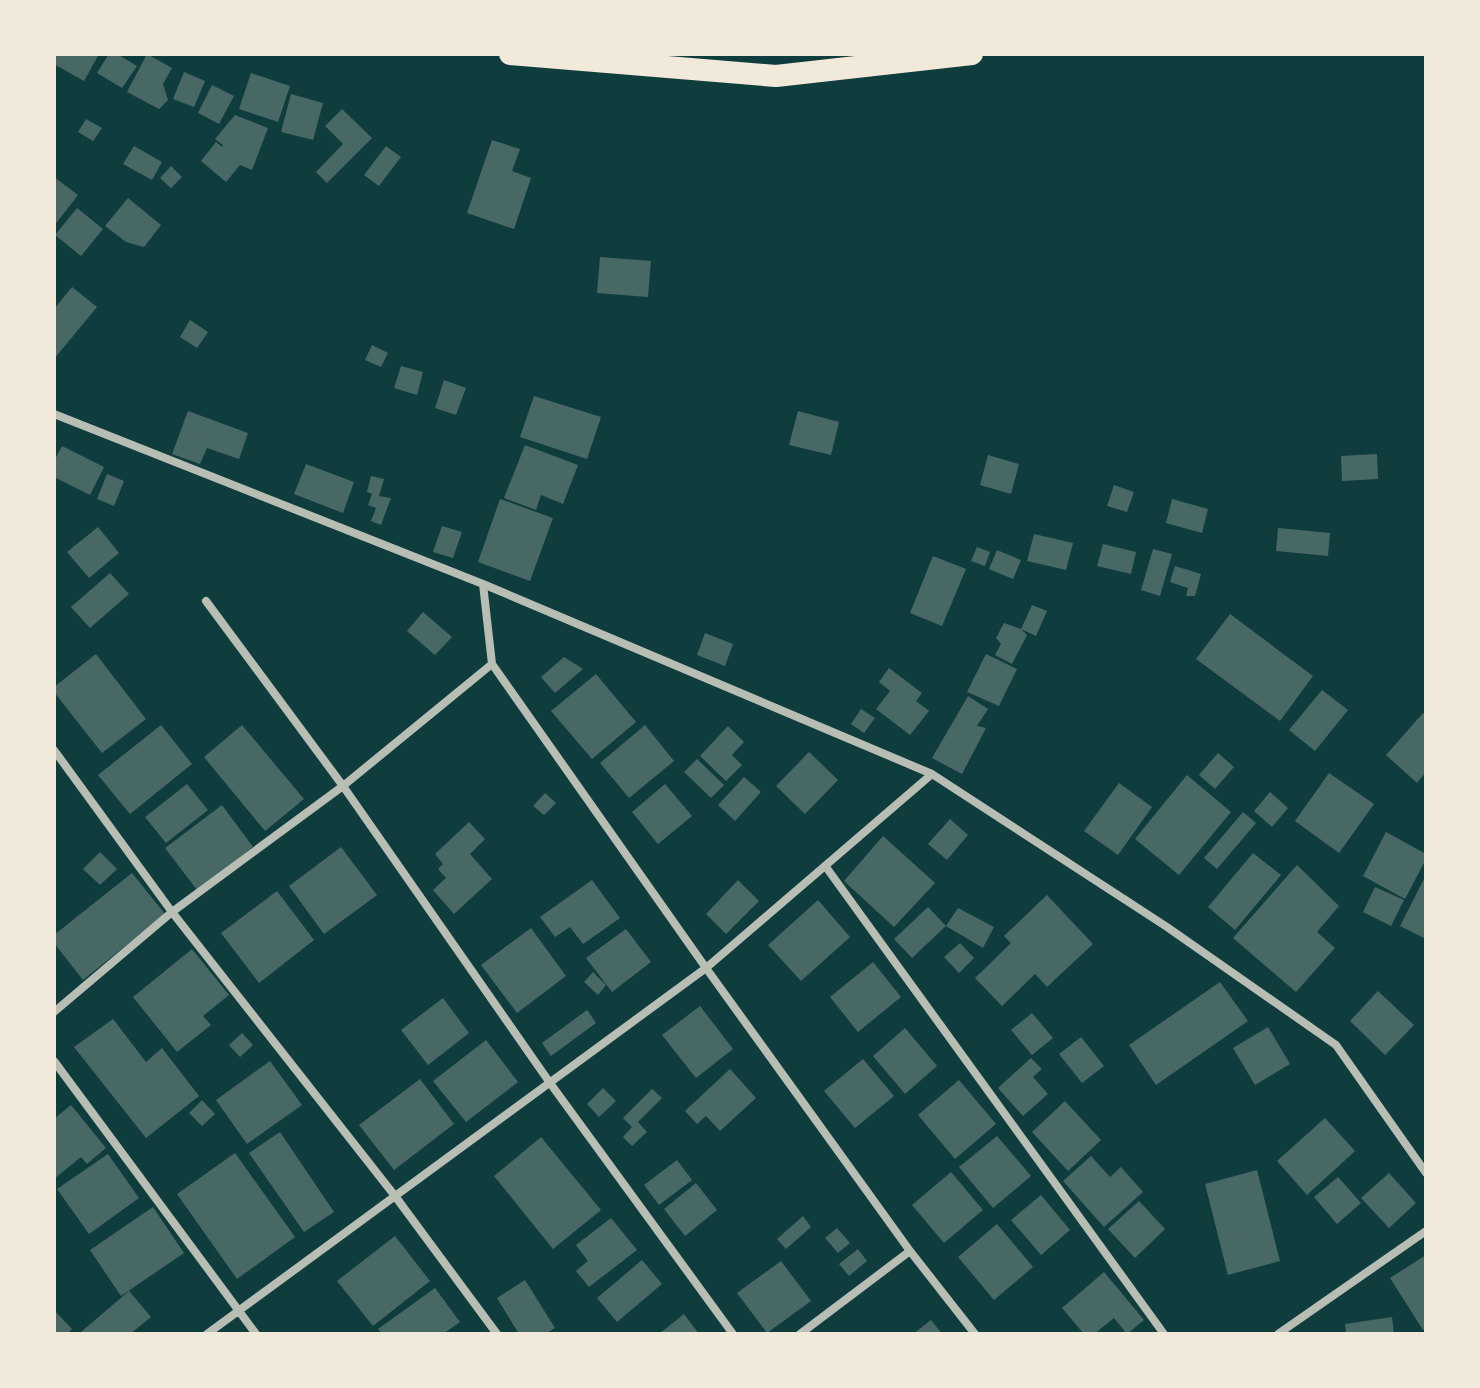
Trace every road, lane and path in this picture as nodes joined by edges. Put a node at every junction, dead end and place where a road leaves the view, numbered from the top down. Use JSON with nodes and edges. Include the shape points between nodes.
{"nodes":[{"id":1,"x":510,"y":54,"type":"edge"},
{"id":2,"x":972,"y":54,"type":"edge"},
{"id":3,"x":54,"y":414,"type":"edge"},
{"id":4,"x":483,"y":584,"type":"junction"},
{"id":5,"x":206,"y":601,"type":"dead end"},
{"id":6,"x":492,"y":664,"type":"junction"},
{"id":7,"x":54,"y":750,"type":"edge"},
{"id":8,"x":932,"y":774,"type":"junction"},
{"id":9,"x":343,"y":786,"type":"junction"},
{"id":10,"x":826,"y":867,"type":"junction"},
{"id":11,"x":172,"y":912,"type":"junction"},
{"id":12,"x":706,"y":968,"type":"junction"},
{"id":13,"x":54,"y":1012,"type":"edge"},
{"id":14,"x":54,"y":1061,"type":"edge"},
{"id":15,"x":550,"y":1083,"type":"junction"},
{"id":16,"x":1426,"y":1173,"type":"edge"},
{"id":17,"x":395,"y":1196,"type":"junction"},
{"id":18,"x":1426,"y":1231,"type":"edge"},
{"id":19,"x":910,"y":1251,"type":"junction"},
{"id":20,"x":239,"y":1311,"type":"junction"},
{"id":21,"x":207,"y":1334,"type":"edge"},
{"id":22,"x":256,"y":1334,"type":"edge"},
{"id":23,"x":497,"y":1334,"type":"edge"},
{"id":24,"x":733,"y":1334,"type":"edge"},
{"id":25,"x":800,"y":1334,"type":"edge"},
{"id":26,"x":975,"y":1334,"type":"edge"},
{"id":27,"x":1164,"y":1334,"type":"edge"},
{"id":28,"x":1278,"y":1334,"type":"edge"}],
"edges":[{"from":1,"to":2,"type":"highway","via":[[776,76]]},
{"from":3,"to":4,"type":"street"},
{"from":4,"to":6,"type":"street"},
{"from":4,"to":8,"type":"street"},
{"from":5,"to":9,"type":"street"},
{"from":6,"to":9,"type":"street"},
{"from":6,"to":12,"type":"street"},
{"from":7,"to":11,"type":"street"},
{"from":8,"to":10,"type":"street"},
{"from":8,"to":16,"type":"street","via":[[1336,1045]]},
{"from":9,"to":11,"type":"street"},
{"from":9,"to":15,"type":"street"},
{"from":10,"to":12,"type":"street"},
{"from":10,"to":27,"type":"street"},
{"from":11,"to":13,"type":"street"},
{"from":11,"to":17,"type":"street"},
{"from":12,"to":15,"type":"street"},
{"from":12,"to":19,"type":"street"},
{"from":14,"to":20,"type":"street"},
{"from":15,"to":17,"type":"street"},
{"from":15,"to":24,"type":"street"},
{"from":17,"to":20,"type":"street"},
{"from":17,"to":23,"type":"street"},
{"from":18,"to":28,"type":"street"},
{"from":19,"to":25,"type":"street"},
{"from":19,"to":26,"type":"street"},
{"from":20,"to":21,"type":"street"},
{"from":20,"to":22,"type":"street"}]}
